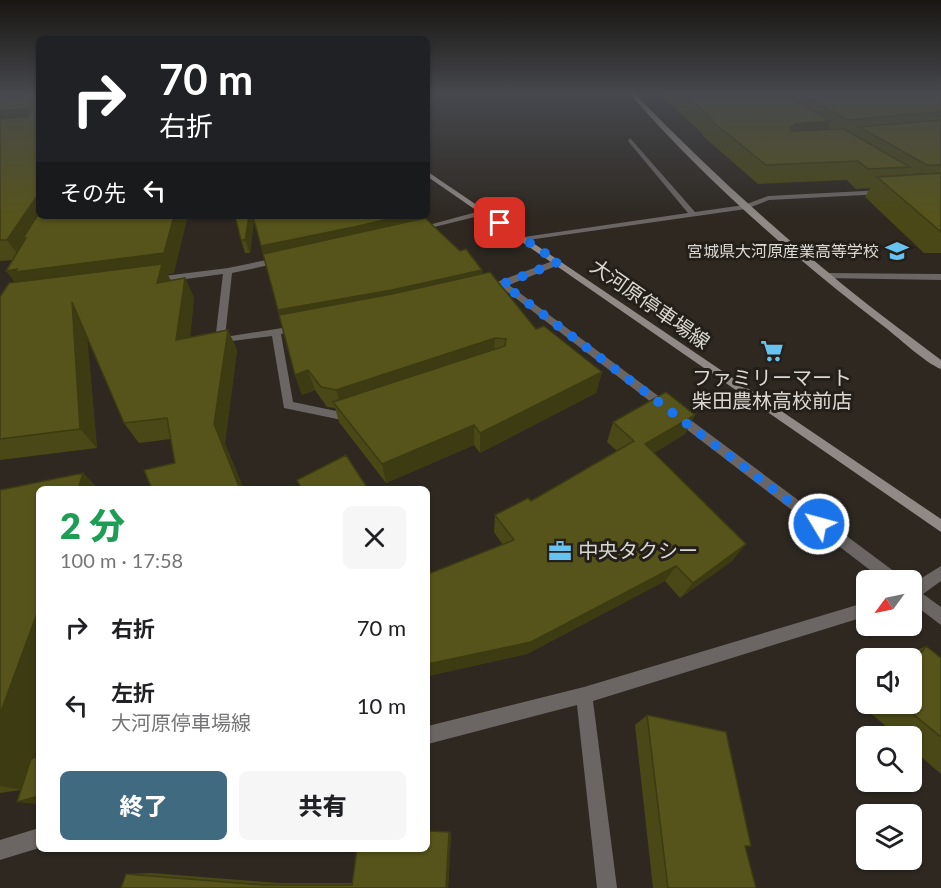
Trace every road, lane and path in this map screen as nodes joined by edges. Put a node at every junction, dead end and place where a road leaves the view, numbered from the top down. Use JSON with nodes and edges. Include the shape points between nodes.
{"nodes":[{"id":1,"x":673,"y":134,"type":"edge"},
{"id":2,"x":630,"y":140,"type":"dead end"},
{"id":3,"x":430,"y":175,"type":"edge"},
{"id":4,"x":891,"y":192,"type":"edge"},
{"id":5,"x":746,"y":207,"type":"junction"},
{"id":6,"x":484,"y":212,"type":"junction"},
{"id":7,"x":693,"y":214,"type":"junction"},
{"id":8,"x":404,"y":232,"type":"edge"},
{"id":9,"x":524,"y":239,"type":"junction"},
{"id":10,"x":287,"y":259,"type":"edge"},
{"id":11,"x":558,"y":262,"type":"junction"},
{"id":12,"x":228,"y":271,"type":"junction"},
{"id":13,"x":826,"y":276,"type":"junction"},
{"id":14,"x":941,"y":277,"type":"edge"},
{"id":15,"x":146,"y":282,"type":"edge"},
{"id":16,"x":503,"y":284,"type":"junction"},
{"id":17,"x":471,"y":291,"type":"edge"},
{"id":18,"x":308,"y":326,"type":"edge"},
{"id":19,"x":276,"y":332,"type":"junction"},
{"id":20,"x":941,"y":365,"type":"edge"},
{"id":21,"x":364,"y":408,"type":"edge"},
{"id":22,"x":941,"y":526,"type":"edge"},
{"id":23,"x":881,"y":570,"type":"edge"},
{"id":24,"x":941,"y":573,"type":"edge"},
{"id":25,"x":922,"y":586,"type":"edge"},
{"id":26,"x":922,"y":601,"type":"edge"},
{"id":27,"x":856,"y":612,"type":"edge"},
{"id":28,"x":941,"y":616,"type":"edge"},
{"id":29,"x":584,"y":695,"type":"junction"},
{"id":30,"x":430,"y":734,"type":"edge"},
{"id":31,"x":36,"y":839,"type":"edge"},
{"id":32,"x":0,"y":850,"type":"edge"},
{"id":33,"x":607,"y":888,"type":"edge"}],
"edges":[{"from":1,"to":5,"type":"main road"},
{"from":2,"to":7,"type":"street"},
{"from":3,"to":6,"type":"main road","name":"大河原停車場線"},
{"from":4,"to":5,"type":"street","via":[[768,198]]},
{"from":5,"to":7,"type":"street"},
{"from":5,"to":13,"type":"main road"},
{"from":6,"to":8,"type":"street"},
{"from":6,"to":9,"type":"main road","name":"大河原停車場線"},
{"from":7,"to":9,"type":"street"},
{"from":9,"to":11,"type":"main road","name":"大河原停車場線"},
{"from":10,"to":12,"type":"street"},
{"from":11,"to":16,"type":"street"},
{"from":11,"to":22,"type":"main road","name":"大河原停車場線"},
{"from":12,"to":15,"type":"street"},
{"from":12,"to":19,"type":"street","via":[[220,340]]},
{"from":13,"to":14,"type":"street"},
{"from":13,"to":20,"type":"main road"},
{"from":16,"to":17,"type":"street"},
{"from":16,"to":23,"type":"street"},
{"from":18,"to":19,"type":"street"},
{"from":19,"to":21,"type":"street","via":[[288,405],[342,416]]},
{"from":24,"to":25,"type":"street"},
{"from":26,"to":28,"type":"street"},
{"from":27,"to":29,"type":"street"},
{"from":29,"to":30,"type":"street"},
{"from":29,"to":33,"type":"street"},
{"from":31,"to":32,"type":"street"}]}
